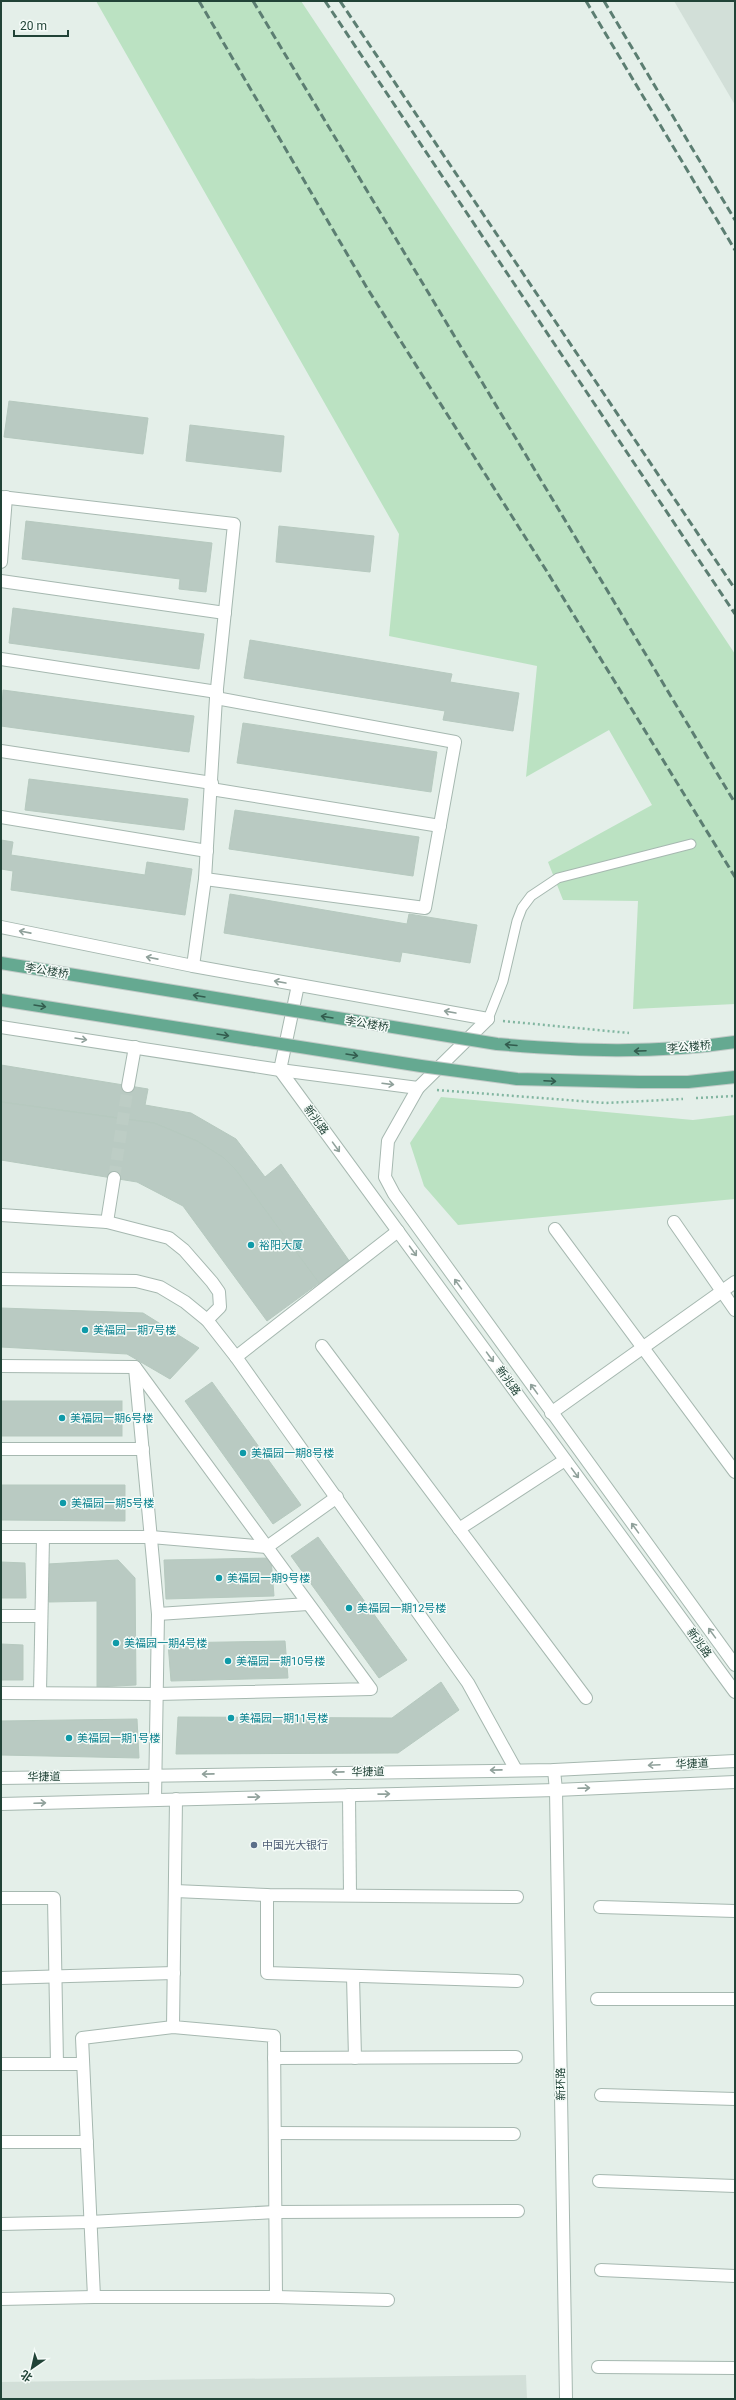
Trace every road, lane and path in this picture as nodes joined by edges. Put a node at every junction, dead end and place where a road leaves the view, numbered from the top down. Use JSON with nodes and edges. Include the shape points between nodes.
{"nodes":[{"id":1,"x":4,"y":497,"type":"edge"},
{"id":2,"x":1,"y":562,"type":"edge"},
{"id":3,"x":1,"y":581,"type":"edge"},
{"id":4,"x":225,"y":613,"type":"junction"},
{"id":5,"x":1,"y":659,"type":"edge"},
{"id":6,"x":217,"y":695,"type":"junction"},
{"id":7,"x":1,"y":751,"type":"edge"},
{"id":8,"x":211,"y":786,"type":"junction"},
{"id":9,"x":1,"y":817,"type":"edge"},
{"id":10,"x":440,"y":826,"type":"junction"},
{"id":11,"x":691,"y":844,"type":"dead end"},
{"id":12,"x":207,"y":851,"type":"junction"},
{"id":13,"x":205,"y":879,"type":"junction"},
{"id":14,"x":1,"y":927,"type":"edge"},
{"id":15,"x":1,"y":963,"type":"edge"},
{"id":16,"x":193,"y":966,"type":"junction"},
{"id":17,"x":298,"y":985,"type":"junction"},
{"id":18,"x":1,"y":1000,"type":"edge"},
{"id":19,"x":488,"y":1019,"type":"junction"},
{"id":20,"x":1,"y":1027,"type":"edge"},
{"id":21,"x":631,"y":1033,"type":"dead end"},
{"id":22,"x":735,"y":1042,"type":"edge"},
{"id":23,"x":135,"y":1047,"type":"junction"},
{"id":24,"x":280,"y":1070,"type":"junction"},
{"id":25,"x":735,"y":1077,"type":"edge"},
{"id":26,"x":128,"y":1086,"type":"tunnel mouth"},
{"id":27,"x":418,"y":1088,"type":"junction"},
{"id":28,"x":114,"y":1178,"type":"tunnel mouth"},
{"id":29,"x":1,"y":1215,"type":"edge"},
{"id":30,"x":107,"y":1222,"type":"junction"},
{"id":31,"x":674,"y":1222,"type":"dead end"},
{"id":32,"x":555,"y":1229,"type":"dead end"},
{"id":33,"x":398,"y":1231,"type":"junction"},
{"id":34,"x":1,"y":1279,"type":"edge"},
{"id":35,"x":735,"y":1282,"type":"edge"},
{"id":36,"x":722,"y":1292,"type":"junction"},
{"id":37,"x":735,"y":1310,"type":"edge"},
{"id":38,"x":207,"y":1320,"type":"junction"},
{"id":39,"x":322,"y":1346,"type":"dead end"},
{"id":40,"x":642,"y":1347,"type":"junction"},
{"id":41,"x":236,"y":1357,"type":"junction"},
{"id":42,"x":1,"y":1366,"type":"edge"},
{"id":43,"x":135,"y":1367,"type":"junction"},
{"id":44,"x":551,"y":1413,"type":"junction"},
{"id":45,"x":1,"y":1449,"type":"edge"},
{"id":46,"x":143,"y":1449,"type":"junction"},
{"id":47,"x":565,"y":1460,"type":"junction"},
{"id":48,"x":735,"y":1472,"type":"edge"},
{"id":49,"x":337,"y":1497,"type":"junction"},
{"id":50,"x":459,"y":1528,"type":"junction"},
{"id":51,"x":43,"y":1536,"type":"junction"},
{"id":52,"x":1,"y":1537,"type":"edge"},
{"id":53,"x":151,"y":1537,"type":"junction"},
{"id":54,"x":267,"y":1547,"type":"junction"},
{"id":55,"x":308,"y":1604,"type":"junction"},
{"id":56,"x":158,"y":1614,"type":"junction"},
{"id":57,"x":1,"y":1616,"type":"edge"},
{"id":58,"x":41,"y":1616,"type":"junction"},
{"id":59,"x":735,"y":1665,"type":"edge"},
{"id":60,"x":40,"y":1692,"type":"junction"},
{"id":61,"x":735,"y":1692,"type":"edge"},
{"id":62,"x":1,"y":1693,"type":"edge"},
{"id":63,"x":157,"y":1694,"type":"junction"},
{"id":64,"x":586,"y":1698,"type":"dead end"},
{"id":65,"x":735,"y":1761,"type":"edge"},
{"id":66,"x":516,"y":1770,"type":"junction"},
{"id":67,"x":554,"y":1770,"type":"junction"},
{"id":68,"x":155,"y":1774,"type":"junction"},
{"id":69,"x":1,"y":1778,"type":"edge"},
{"id":70,"x":735,"y":1782,"type":"edge"},
{"id":71,"x":556,"y":1790,"type":"junction"},
{"id":72,"x":350,"y":1795,"type":"junction"},
{"id":73,"x":176,"y":1799,"type":"junction"},
{"id":74,"x":156,"y":1800,"type":"junction"},
{"id":75,"x":1,"y":1804,"type":"edge"},
{"id":76,"x":175,"y":1891,"type":"junction"},
{"id":77,"x":267,"y":1895,"type":"junction"},
{"id":78,"x":350,"y":1896,"type":"junction"},
{"id":79,"x":517,"y":1897,"type":"dead end"},
{"id":80,"x":1,"y":1898,"type":"edge"},
{"id":81,"x":600,"y":1906,"type":"dead end"},
{"id":82,"x":735,"y":1911,"type":"edge"},
{"id":83,"x":174,"y":1973,"type":"junction"},
{"id":84,"x":55,"y":1976,"type":"junction"},
{"id":85,"x":353,"y":1976,"type":"junction"},
{"id":86,"x":1,"y":1978,"type":"edge"},
{"id":87,"x":517,"y":1981,"type":"dead end"},
{"id":88,"x":597,"y":1999,"type":"dead end"},
{"id":89,"x":735,"y":2000,"type":"edge"},
{"id":90,"x":173,"y":2027,"type":"junction"},
{"id":91,"x":516,"y":2057,"type":"dead end"},
{"id":92,"x":274,"y":2058,"type":"junction"},
{"id":93,"x":355,"y":2058,"type":"junction"},
{"id":94,"x":1,"y":2064,"type":"edge"},
{"id":95,"x":57,"y":2064,"type":"junction"},
{"id":96,"x":83,"y":2064,"type":"junction"},
{"id":97,"x":601,"y":2095,"type":"dead end"},
{"id":98,"x":735,"y":2099,"type":"edge"},
{"id":99,"x":275,"y":2133,"type":"junction"},
{"id":100,"x":514,"y":2134,"type":"dead end"},
{"id":101,"x":1,"y":2142,"type":"edge"},
{"id":102,"x":87,"y":2142,"type":"junction"},
{"id":103,"x":599,"y":2181,"type":"dead end"},
{"id":104,"x":735,"y":2186,"type":"edge"},
{"id":105,"x":275,"y":2212,"type":"junction"},
{"id":106,"x":518,"y":2212,"type":"dead end"},
{"id":107,"x":90,"y":2222,"type":"junction"},
{"id":108,"x":1,"y":2224,"type":"edge"},
{"id":109,"x":601,"y":2270,"type":"dead end"},
{"id":110,"x":735,"y":2276,"type":"edge"},
{"id":111,"x":94,"y":2297,"type":"junction"},
{"id":112,"x":276,"y":2297,"type":"junction"},
{"id":113,"x":1,"y":2299,"type":"edge"},
{"id":114,"x":388,"y":2300,"type":"dead end"},
{"id":115,"x":598,"y":2367,"type":"dead end"},
{"id":116,"x":735,"y":2368,"type":"edge"},
{"id":117,"x":566,"y":2399,"type":"edge"}],
"edges":[{"from":1,"to":2,"type":"street"},
{"from":1,"to":4,"type":"street","via":[[234,524]]},
{"from":3,"to":4,"type":"street"},
{"from":4,"to":6,"type":"street"},
{"from":5,"to":6,"type":"street"},
{"from":6,"to":8,"type":"street"},
{"from":6,"to":10,"type":"street","via":[[455,742]]},
{"from":7,"to":8,"type":"street"},
{"from":8,"to":10,"type":"street"},
{"from":8,"to":12,"type":"street"},
{"from":9,"to":12,"type":"street"},
{"from":10,"to":13,"type":"street","via":[[425,908]]},
{"from":11,"to":19,"type":"lane","via":[[558,878],[531,896],[517,921],[503,981]]},
{"from":12,"to":13,"type":"street"},
{"from":13,"to":16,"type":"street"},
{"from":16,"to":14,"type":"street","one_way":true},
{"from":22,"to":15,"type":"main road","name":"李公楼桥","one_way":true,"bridge":true,"via":[[622,1051],[576,1051],[497,1044]]},
{"from":17,"to":16,"type":"street","one_way":true},
{"from":19,"to":17,"type":"street","one_way":true},
{"from":17,"to":24,"type":"street"},
{"from":18,"to":25,"type":"main road","one_way":true,"bridge":true,"via":[[517,1079],[688,1082]]},
{"from":19,"to":21,"type":"path","via":[[567,1029]]},
{"from":19,"to":27,"type":"street","name":"新兆路"},
{"from":20,"to":23,"type":"street","one_way":true},
{"from":23,"to":24,"type":"street"},
{"from":23,"to":26,"type":"street"},
{"from":24,"to":27,"type":"street","one_way":true},
{"from":24,"to":33,"type":"street","name":"新兆路","one_way":true},
{"from":44,"to":27,"type":"street","name":"新兆路","one_way":true,"via":[[394,1194],[385,1177],[388,1141]]},
{"from":28,"to":30,"type":"street"},
{"from":29,"to":30,"type":"street"},
{"from":30,"to":38,"type":"street","via":[[169,1238],[184,1250],[219,1292],[220,1307]]},
{"from":31,"to":36,"type":"street"},
{"from":32,"to":40,"type":"street"},
{"from":33,"to":41,"type":"street"},
{"from":33,"to":47,"type":"street","name":"新兆路","one_way":true},
{"from":34,"to":38,"type":"street","via":[[136,1281],[160,1287],[185,1302]]},
{"from":35,"to":36,"type":"street"},
{"from":36,"to":37,"type":"street"},
{"from":36,"to":40,"type":"street"},
{"from":38,"to":41,"type":"street"},
{"from":39,"to":50,"type":"street"},
{"from":40,"to":44,"type":"street"},
{"from":40,"to":48,"type":"street"},
{"from":41,"to":49,"type":"street"},
{"from":42,"to":43,"type":"street"},
{"from":43,"to":46,"type":"street"},
{"from":43,"to":54,"type":"street"},
{"from":59,"to":44,"type":"street","name":"新兆路","one_way":true},
{"from":45,"to":46,"type":"street"},
{"from":46,"to":53,"type":"street"},
{"from":47,"to":50,"type":"street"},
{"from":47,"to":61,"type":"street","name":"新兆路","one_way":true},
{"from":49,"to":54,"type":"street"},
{"from":49,"to":66,"type":"street","via":[[468,1683]]},
{"from":50,"to":64,"type":"street"},
{"from":51,"to":52,"type":"street"},
{"from":51,"to":53,"type":"street"},
{"from":51,"to":58,"type":"street"},
{"from":53,"to":54,"type":"street"},
{"from":53,"to":56,"type":"street"},
{"from":54,"to":55,"type":"street"},
{"from":55,"to":56,"type":"street"},
{"from":55,"to":63,"type":"street","via":[[371,1690]]},
{"from":56,"to":63,"type":"street"},
{"from":57,"to":58,"type":"street"},
{"from":58,"to":60,"type":"street"},
{"from":60,"to":62,"type":"street"},
{"from":60,"to":63,"type":"street"},
{"from":63,"to":68,"type":"street"},
{"from":65,"to":67,"type":"street","name":"华捷道","one_way":true},
{"from":66,"to":67,"type":"street","name":"华捷道"},
{"from":66,"to":68,"type":"street","name":"华捷道","one_way":true},
{"from":67,"to":71,"type":"street","name":"新环路"},
{"from":68,"to":69,"type":"street","name":"华捷道"},
{"from":68,"to":74,"type":"street"},
{"from":71,"to":70,"type":"street","name":"华捷道","one_way":true},
{"from":72,"to":71,"type":"street","name":"华捷道","one_way":true},
{"from":71,"to":117,"type":"street","name":"新环路"},
{"from":73,"to":72,"type":"street","name":"华捷道","one_way":true},
{"from":72,"to":78,"type":"street"},
{"from":73,"to":74,"type":"street","name":"华捷道"},
{"from":73,"to":76,"type":"street"},
{"from":75,"to":74,"type":"street","name":"华捷道","one_way":true},
{"from":76,"to":77,"type":"street"},
{"from":76,"to":83,"type":"street"},
{"from":77,"to":78,"type":"street"},
{"from":77,"to":85,"type":"street","via":[[267,1973]]},
{"from":78,"to":79,"type":"street"},
{"from":80,"to":84,"type":"street","via":[[54,1898]]},
{"from":81,"to":82,"type":"street"},
{"from":83,"to":84,"type":"street"},
{"from":83,"to":90,"type":"street"},
{"from":84,"to":86,"type":"street"},
{"from":84,"to":95,"type":"street"},
{"from":85,"to":87,"type":"street"},
{"from":85,"to":93,"type":"street"},
{"from":88,"to":89,"type":"street"},
{"from":90,"to":92,"type":"street","via":[[274,2036]]},
{"from":90,"to":96,"type":"street","via":[[82,2038]]},
{"from":91,"to":93,"type":"street"},
{"from":92,"to":93,"type":"street"},
{"from":92,"to":99,"type":"street"},
{"from":94,"to":95,"type":"street"},
{"from":95,"to":96,"type":"street"},
{"from":96,"to":102,"type":"street"},
{"from":97,"to":98,"type":"street"},
{"from":99,"to":100,"type":"street"},
{"from":99,"to":105,"type":"street"},
{"from":101,"to":102,"type":"street"},
{"from":102,"to":107,"type":"street"},
{"from":103,"to":104,"type":"street"},
{"from":105,"to":106,"type":"street"},
{"from":105,"to":107,"type":"street"},
{"from":105,"to":112,"type":"street"},
{"from":107,"to":108,"type":"street"},
{"from":107,"to":111,"type":"street"},
{"from":109,"to":110,"type":"street"},
{"from":111,"to":112,"type":"street"},
{"from":111,"to":113,"type":"street"},
{"from":112,"to":114,"type":"street"},
{"from":115,"to":116,"type":"street"}]}
